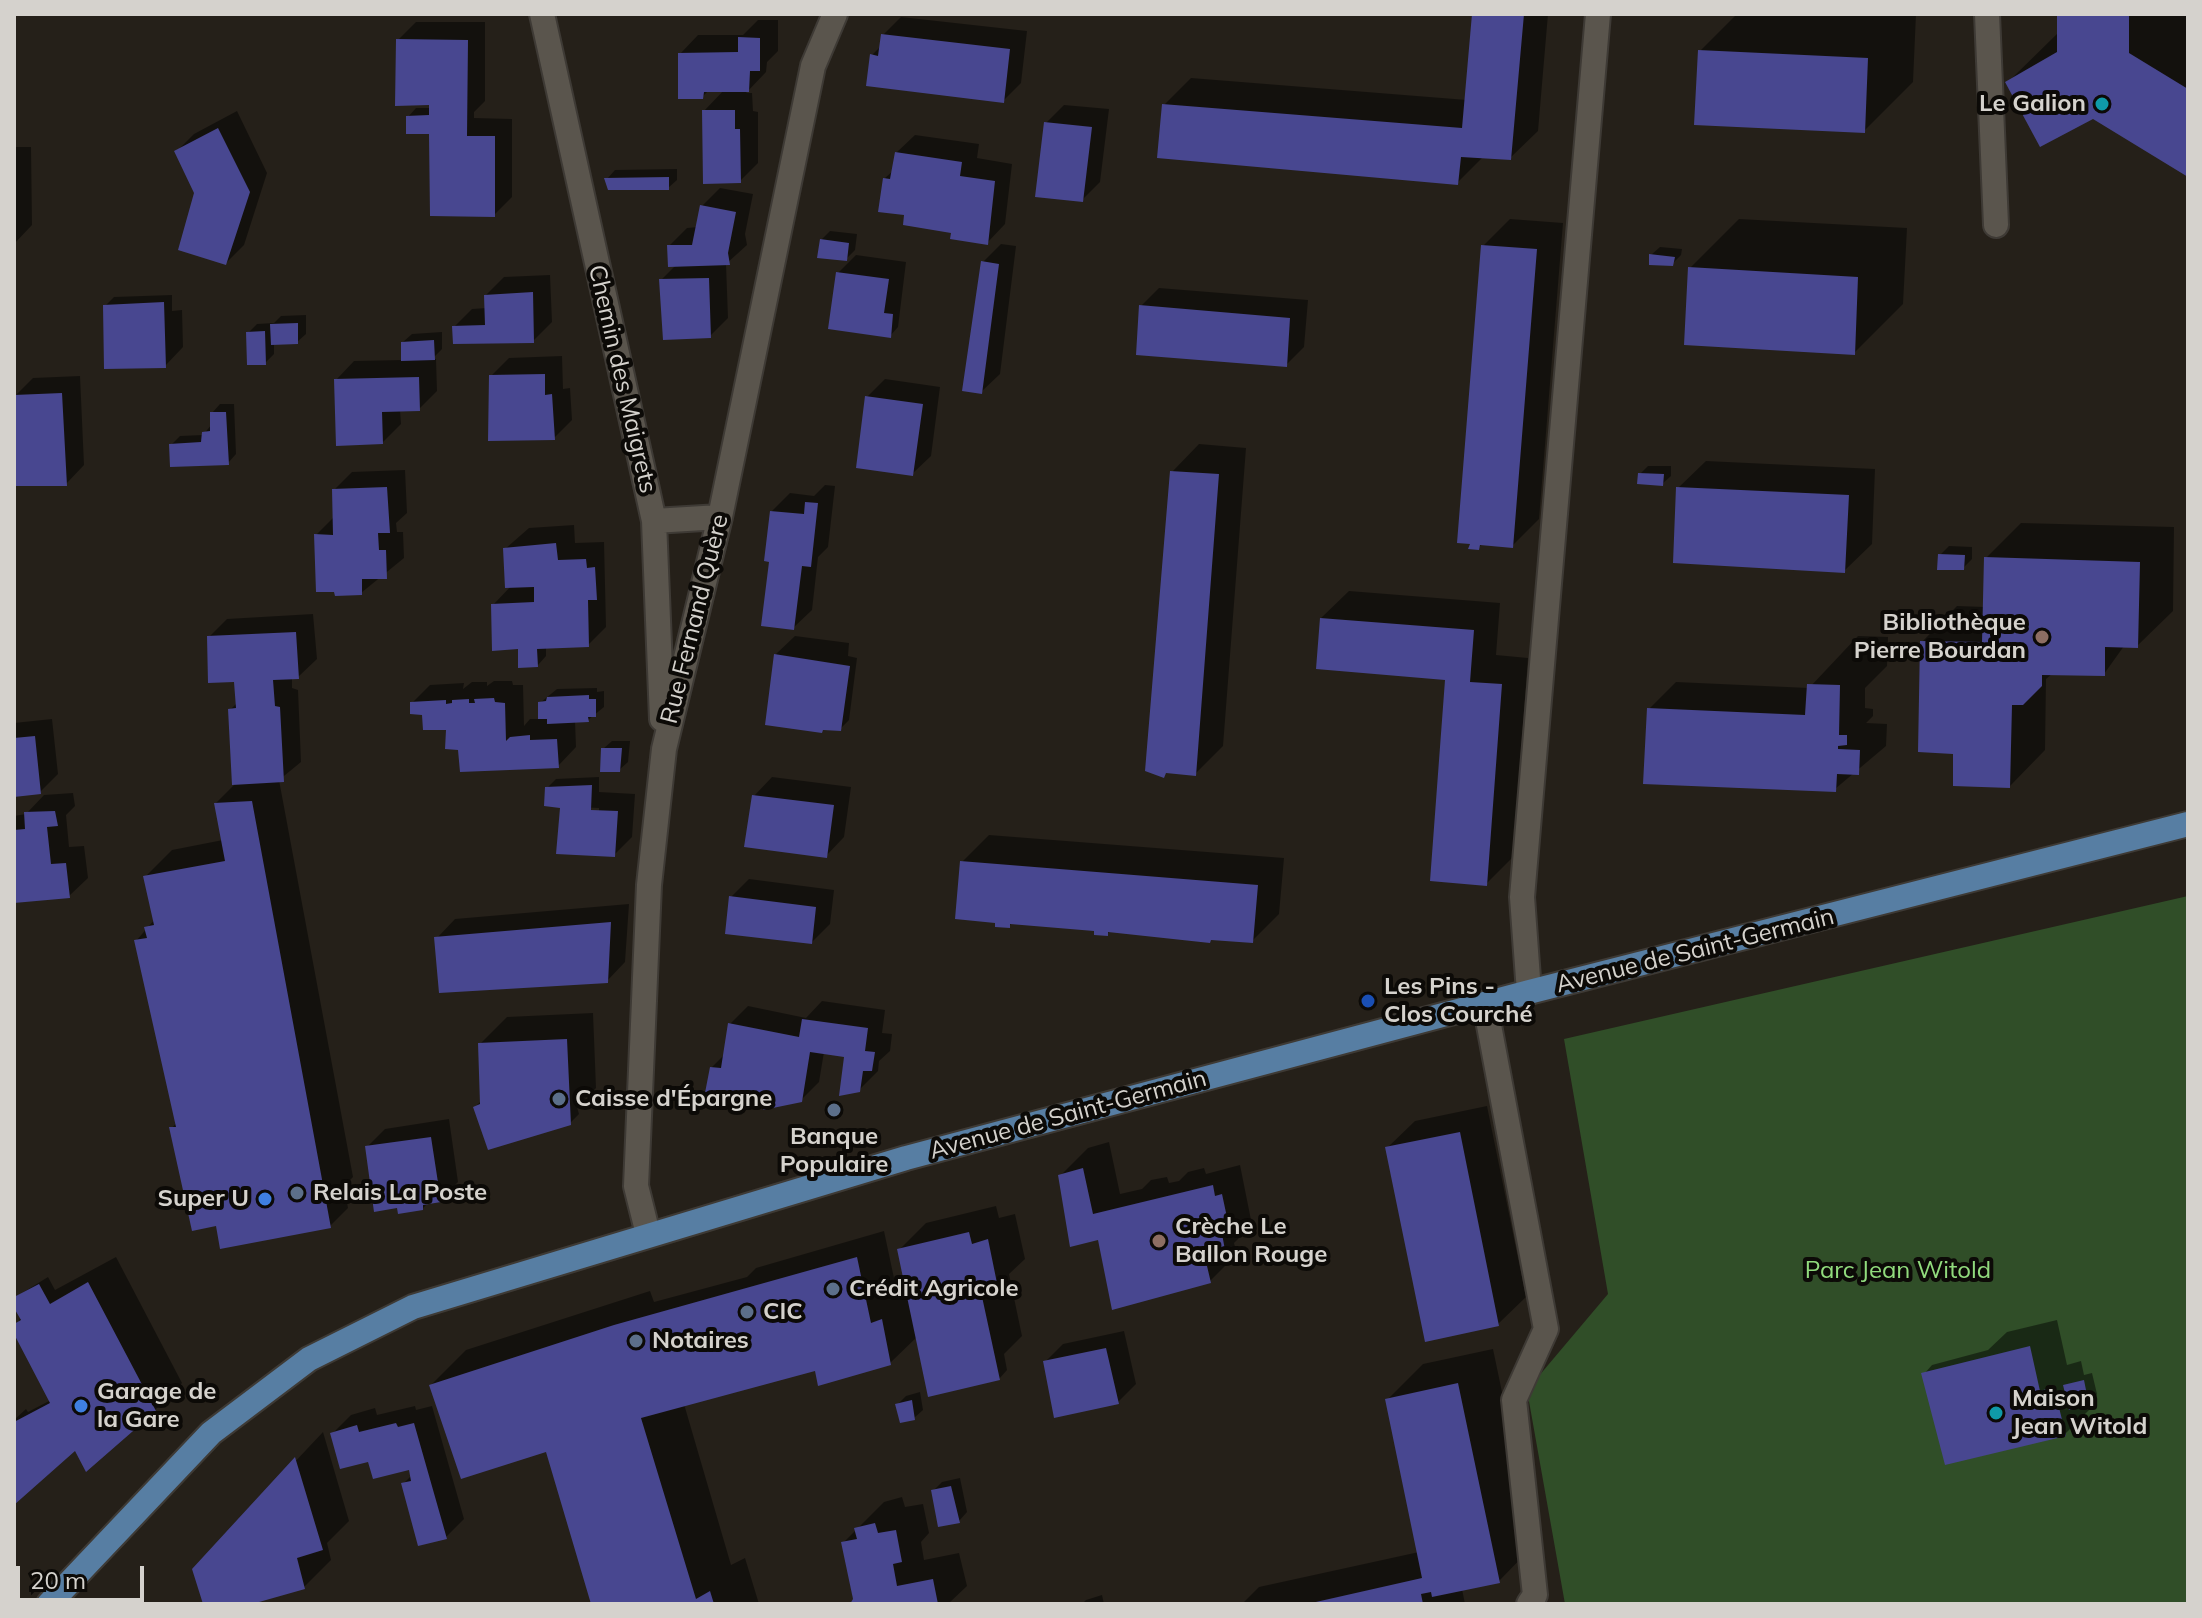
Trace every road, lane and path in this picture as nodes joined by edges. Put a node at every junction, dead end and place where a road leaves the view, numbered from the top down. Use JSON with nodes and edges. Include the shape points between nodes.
{"nodes":[{"id":1,"x":542,"y":14,"type":"edge"},
{"id":2,"x":835,"y":14,"type":"edge"},
{"id":3,"x":1598,"y":14,"type":"edge"},
{"id":4,"x":1987,"y":14,"type":"edge"},
{"id":5,"x":1996,"y":225,"type":"dead end"},
{"id":6,"x":720,"y":517,"type":"junction"},
{"id":7,"x":654,"y":521,"type":"junction"},
{"id":8,"x":664,"y":749,"type":"junction"},
{"id":9,"x":2188,"y":824,"type":"edge"},
{"id":10,"x":1529,"y":992,"type":"junction"},
{"id":11,"x":1485,"y":1004,"type":"junction"},
{"id":12,"x":648,"y":1234,"type":"junction"},
{"id":13,"x":49,"y":1604,"type":"edge"},
{"id":14,"x":1529,"y":1604,"type":"edge"}],
"edges":[{"from":1,"to":7,"type":"street","name":"Chemin des Maigrets"},
{"from":2,"to":6,"type":"street","name":"Rue Fernand Quère","via":[[813,66]]},
{"from":3,"to":10,"type":"street","via":[[1522,897]]},
{"from":4,"to":5,"type":"street"},
{"from":6,"to":7,"type":"street"},
{"from":6,"to":8,"type":"street","name":"Rue Fernand Quère"},
{"from":7,"to":8,"type":"street","name":"Chemin des Maigrets"},
{"from":8,"to":12,"type":"street","name":"Rue Fernand Quère","via":[[649,885],[636,1186]]},
{"from":9,"to":10,"type":"main road","name":"Avenue de Saint-Germain"},
{"from":10,"to":11,"type":"main road","name":"Avenue de Saint-Germain"},
{"from":11,"to":12,"type":"main road","name":"Avenue de Saint-Germain","via":[[892,1162]]},
{"from":11,"to":14,"type":"street","via":[[1546,1329],[1514,1400],[1535,1595]]},
{"from":12,"to":13,"type":"main road","name":"Avenue de Saint-Germain","via":[[413,1307],[309,1359],[211,1433]]}]}
